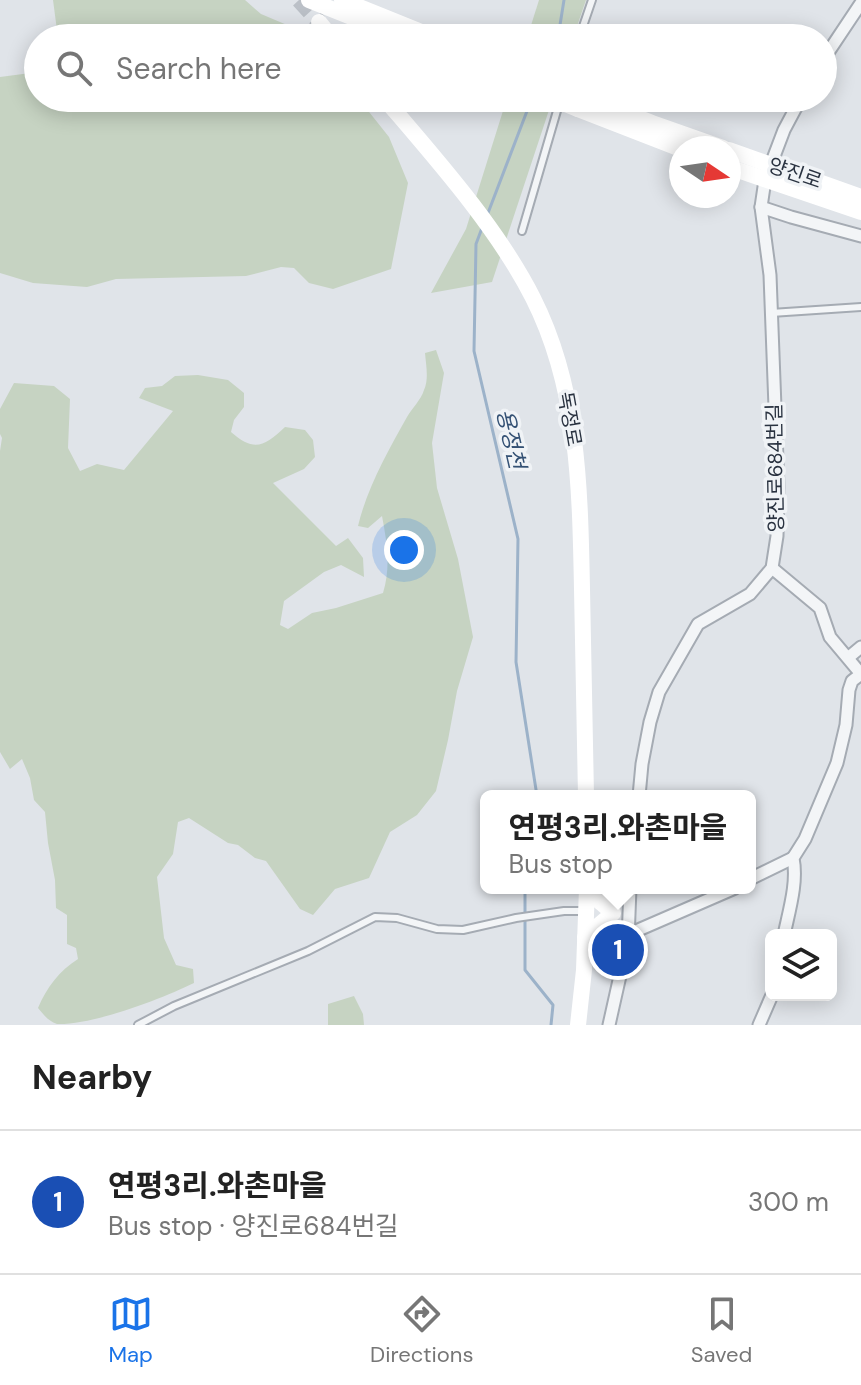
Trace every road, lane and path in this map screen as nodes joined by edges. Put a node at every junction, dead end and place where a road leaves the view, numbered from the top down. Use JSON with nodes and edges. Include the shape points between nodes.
{"nodes":[{"id":1,"x":302,"y":0,"type":"edge"},
{"id":2,"x":309,"y":0,"type":"edge"},
{"id":3,"x":592,"y":0,"type":"edge"},
{"id":4,"x":861,"y":3,"type":"edge"},
{"id":5,"x":340,"y":6,"type":"edge"},
{"id":6,"x":376,"y":24,"type":"edge"},
{"id":7,"x":394,"y":24,"type":"edge"},
{"id":8,"x":584,"y":24,"type":"edge"},
{"id":9,"x":837,"y":39,"type":"edge"},
{"id":10,"x":396,"y":112,"type":"edge"},
{"id":11,"x":557,"y":112,"type":"edge"},
{"id":12,"x":600,"y":112,"type":"edge"},
{"id":13,"x":612,"y":112,"type":"edge"},
{"id":14,"x":794,"y":112,"type":"edge"},
{"id":15,"x":689,"y":136,"type":"edge"},
{"id":16,"x":669,"y":143,"type":"edge"},
{"id":17,"x":741,"y":157,"type":"edge"},
{"id":18,"x":741,"y":169,"type":"edge"},
{"id":19,"x":768,"y":173,"type":"junction"},
{"id":20,"x":861,"y":197,"type":"edge"},
{"id":21,"x":761,"y":207,"type":"junction"},
{"id":22,"x":861,"y":212,"type":"edge"},
{"id":23,"x":522,"y":231,"type":"dead end"},
{"id":24,"x":861,"y":236,"type":"edge"},
{"id":25,"x":861,"y":307,"type":"edge"},
{"id":26,"x":771,"y":313,"type":"junction"},
{"id":27,"x":772,"y":568,"type":"junction"},
{"id":28,"x":861,"y":647,"type":"edge"},
{"id":29,"x":849,"y":657,"type":"junction"},
{"id":30,"x":861,"y":674,"type":"edge"},
{"id":31,"x":586,"y":790,"type":"edge"},
{"id":32,"x":640,"y":790,"type":"edge"},
{"id":33,"x":793,"y":858,"type":"junction"},
{"id":34,"x":756,"y":876,"type":"edge"},
{"id":35,"x":587,"y":894,"type":"edge"},
{"id":36,"x":593,"y":894,"type":"edge"},
{"id":37,"x":628,"y":894,"type":"edge"},
{"id":38,"x":721,"y":894,"type":"edge"},
{"id":39,"x":586,"y":911,"type":"junction"},
{"id":40,"x":621,"y":914,"type":"junction"},
{"id":41,"x":785,"y":929,"type":"edge"},
{"id":42,"x":629,"y":934,"type":"junction"},
{"id":43,"x":585,"y":937,"type":"junction"},
{"id":44,"x":769,"y":1001,"type":"edge"},
{"id":45,"x":138,"y":1025,"type":"edge"},
{"id":46,"x":578,"y":1025,"type":"edge"},
{"id":47,"x":609,"y":1025,"type":"edge"},
{"id":48,"x":759,"y":1025,"type":"edge"}],
"edges":[{"from":1,"to":5,"type":"street"},
{"from":2,"to":5,"type":"street"},
{"from":3,"to":8,"type":"lane"},
{"from":4,"to":9,"type":"street"},
{"from":5,"to":6,"type":"street"},
{"from":5,"to":7,"type":"street"},
{"from":10,"to":31,"type":"street","name":"독정로","via":[[519,273],[549,333],[567,393],[580,496]]},
{"from":11,"to":23,"type":"lane"},
{"from":12,"to":16,"type":"street"},
{"from":13,"to":15,"type":"street"},
{"from":14,"to":19,"type":"street","name":"양진로684번길"},
{"from":17,"to":19,"type":"street","name":"양진로"},
{"from":18,"to":19,"type":"street","name":"양진로"},
{"from":19,"to":20,"type":"street","name":"양진로"},
{"from":19,"to":21,"type":"street","name":"양진로684번길"},
{"from":19,"to":22,"type":"street","name":"양진로"},
{"from":21,"to":24,"type":"street"},
{"from":21,"to":26,"type":"street","name":"양진로684번길"},
{"from":25,"to":26,"type":"lane"},
{"from":26,"to":27,"type":"street","name":"양진로684번길","via":[[778,487]]},
{"from":27,"to":29,"type":"street","via":[[820,608],[830,637]]},
{"from":27,"to":32,"type":"street","via":[[750,594],[698,624],[659,692]]},
{"from":28,"to":29,"type":"street"},
{"from":29,"to":30,"type":"street"},
{"from":30,"to":33,"type":"street","via":[[849,690],[837,763]]},
{"from":33,"to":34,"type":"street"},
{"from":33,"to":41,"type":"street"},
{"from":35,"to":39,"type":"street"},
{"from":36,"to":40,"type":"street"},
{"from":37,"to":40,"type":"street"},
{"from":38,"to":42,"type":"street"},
{"from":39,"to":40,"type":"street"},
{"from":39,"to":43,"type":"street"},
{"from":39,"to":45,"type":"lane","via":[[463,930],[375,917]]},
{"from":40,"to":42,"type":"street"},
{"from":40,"to":43,"type":"street"},
{"from":42,"to":47,"type":"street"},
{"from":43,"to":46,"type":"street"},
{"from":44,"to":48,"type":"street"}]}
